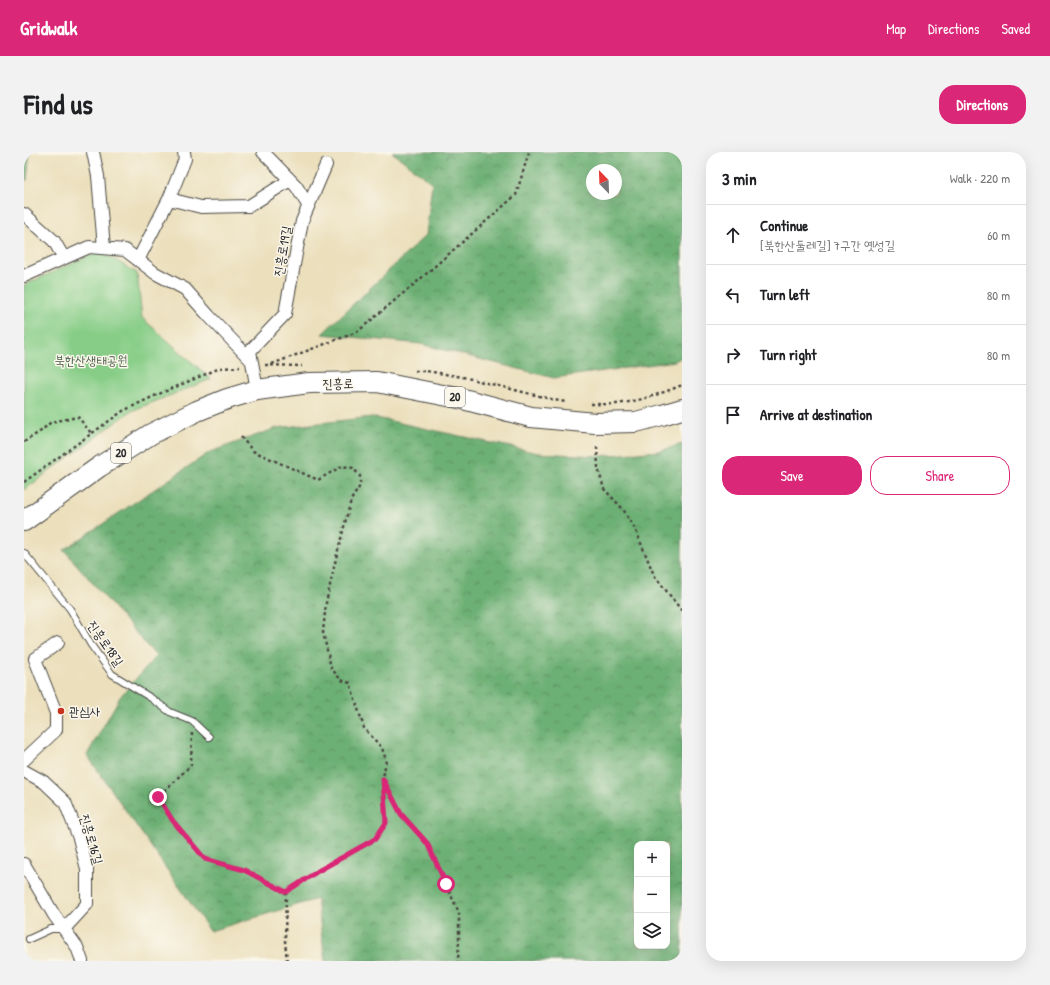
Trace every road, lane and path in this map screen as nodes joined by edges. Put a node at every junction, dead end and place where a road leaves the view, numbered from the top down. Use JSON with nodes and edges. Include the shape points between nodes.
{"nodes":[{"id":1,"x":93,"y":152,"type":"edge"},
{"id":2,"x":184,"y":152,"type":"edge"},
{"id":3,"x":263,"y":152,"type":"edge"},
{"id":4,"x":529,"y":152,"type":"edge"},
{"id":5,"x":326,"y":165,"type":"dead end"},
{"id":6,"x":290,"y":180,"type":"junction"},
{"id":7,"x":169,"y":199,"type":"junction"},
{"id":8,"x":308,"y":205,"type":"junction"},
{"id":9,"x":24,"y":214,"type":"edge"},
{"id":10,"x":104,"y":248,"type":"junction"},
{"id":11,"x":64,"y":258,"type":"junction"},
{"id":12,"x":138,"y":260,"type":"junction"},
{"id":13,"x":24,"y":276,"type":"edge"},
{"id":14,"x":250,"y":359,"type":"junction"},
{"id":15,"x":269,"y":364,"type":"dead end"},
{"id":16,"x":220,"y":368,"type":"dead end"},
{"id":17,"x":257,"y":390,"type":"junction"},
{"id":18,"x":682,"y":409,"type":"edge"},
{"id":19,"x":91,"y":433,"type":"junction"},
{"id":20,"x":241,"y":437,"type":"dead end"},
{"id":21,"x":24,"y":442,"type":"edge"},
{"id":22,"x":597,"y":447,"type":"dead end"},
{"id":23,"x":24,"y":482,"type":"edge"},
{"id":24,"x":24,"y":521,"type":"edge"},
{"id":25,"x":24,"y":553,"type":"edge"},
{"id":26,"x":682,"y":611,"type":"edge"},
{"id":27,"x":58,"y":643,"type":"dead end"},
{"id":28,"x":30,"y":658,"type":"edge"},
{"id":29,"x":192,"y":721,"type":"junction"},
{"id":30,"x":209,"y":737,"type":"dead end"},
{"id":31,"x":24,"y":760,"type":"edge"},
{"id":32,"x":24,"y":771,"type":"edge"},
{"id":33,"x":383,"y":779,"type":"junction"},
{"id":34,"x":24,"y":864,"type":"edge"},
{"id":35,"x":286,"y":892,"type":"junction"},
{"id":36,"x":64,"y":929,"type":"junction"},
{"id":37,"x":29,"y":939,"type":"dead end"},
{"id":38,"x":82,"y":961,"type":"edge"},
{"id":39,"x":287,"y":961,"type":"edge"},
{"id":40,"x":458,"y":961,"type":"edge"}],
"edges":[{"from":1,"to":10,"type":"street","via":[[98,176]]},
{"from":2,"to":7,"type":"street","via":[[185,159]]},
{"from":3,"to":6,"type":"street"},
{"from":4,"to":15,"type":"path","via":[[516,195],[357,332]]},
{"from":5,"to":8,"type":"street","name":"진흥로19길"},
{"from":6,"to":7,"type":"street","via":[[249,206],[201,207]]},
{"from":6,"to":8,"type":"street"},
{"from":7,"to":12,"type":"street"},
{"from":8,"to":14,"type":"street","name":"진흥로19길","via":[[302,221],[285,314],[250,351]]},
{"from":9,"to":11,"type":"street","via":[[54,241]]},
{"from":10,"to":11,"type":"street","via":[[89,247]]},
{"from":10,"to":12,"type":"street","via":[[125,250]]},
{"from":11,"to":13,"type":"street"},
{"from":12,"to":14,"type":"street","via":[[155,273],[185,289]]},
{"from":14,"to":17,"type":"street"},
{"from":16,"to":19,"type":"path","via":[[123,411]]},
{"from":17,"to":18,"type":"main road","name":"진흥로","number":"20","via":[[309,383],[377,382],[463,399],[531,417],[595,423],[636,422]]},
{"from":17,"to":24,"type":"main road","name":"진흥로","number":"20","via":[[226,398],[151,434],[99,467]]},
{"from":19,"to":21,"type":"path","via":[[78,417],[51,422]]},
{"from":19,"to":23,"type":"path"},
{"from":20,"to":33,"type":"path","via":[[253,451],[318,480],[342,466],[353,468],[360,476],[360,486],[351,500],[336,554],[323,632],[331,668],[341,680],[350,683],[364,728],[382,748],[386,760]]},
{"from":22,"to":26,"type":"path","via":[[598,468],[604,489],[623,509],[636,530],[654,575]]},
{"from":25,"to":29,"type":"lane","name":"진흥로18길","via":[[70,609],[112,674],[170,712]]},
{"from":27,"to":28,"type":"street"},
{"from":28,"to":31,"type":"street","via":[[56,713],[56,730]]},
{"from":29,"to":30,"type":"lane","name":"진흥로18길"},
{"from":29,"to":35,"type":"path","via":[[191,765],[158,797],[173,821],[205,859],[244,870]]},
{"from":32,"to":36,"type":"street","name":"진흥로16길","via":[[44,782],[65,802],[88,869],[87,904]]},
{"from":33,"to":35,"type":"path","via":[[386,823],[375,839]]},
{"from":33,"to":40,"type":"path","via":[[401,814],[427,843],[459,912]]},
{"from":34,"to":36,"type":"street"},
{"from":35,"to":39,"type":"path"},
{"from":36,"to":37,"type":"lane","via":[[52,929]]},
{"from":36,"to":38,"type":"street","via":[[77,947]]}]}
